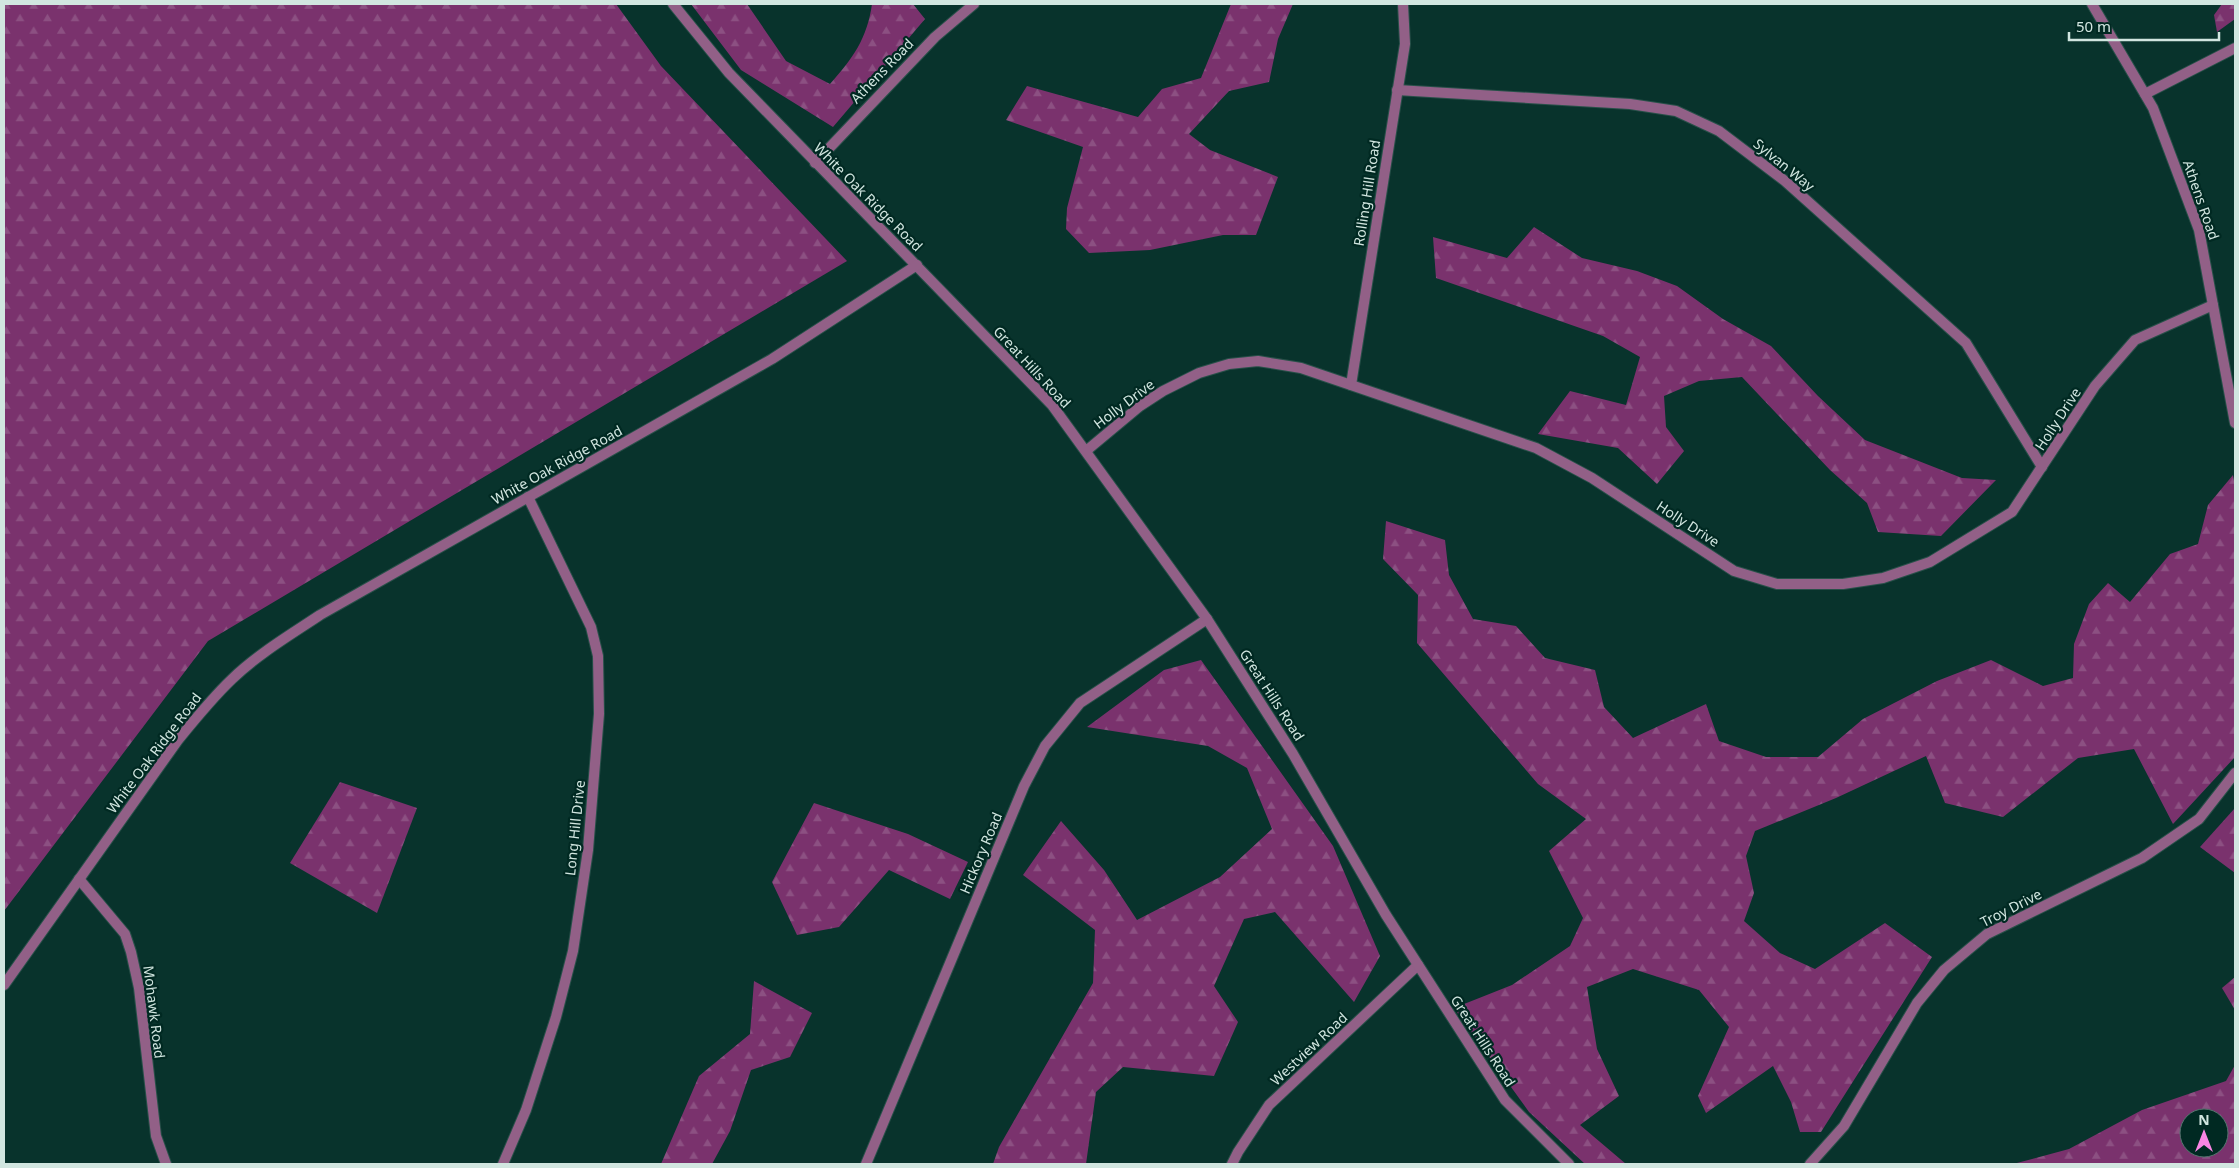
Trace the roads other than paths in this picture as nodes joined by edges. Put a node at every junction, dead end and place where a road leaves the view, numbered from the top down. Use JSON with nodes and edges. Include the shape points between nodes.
{"nodes":[{"id":1,"x":673,"y":4,"type":"edge"},
{"id":2,"x":974,"y":4,"type":"edge"},
{"id":3,"x":1403,"y":4,"type":"edge"},
{"id":4,"x":2092,"y":4,"type":"edge"},
{"id":5,"x":2235,"y":48,"type":"edge"},
{"id":6,"x":1398,"y":90,"type":"junction"},
{"id":7,"x":2145,"y":94,"type":"junction"},
{"id":8,"x":815,"y":163,"type":"junction"},
{"id":9,"x":917,"y":265,"type":"junction"},
{"id":10,"x":2213,"y":305,"type":"junction"},
{"id":11,"x":1351,"y":385,"type":"junction"},
{"id":12,"x":2235,"y":423,"type":"edge"},
{"id":13,"x":1086,"y":451,"type":"junction"},
{"id":14,"x":2042,"y":467,"type":"junction"},
{"id":15,"x":528,"y":498,"type":"junction"},
{"id":16,"x":1207,"y":620,"type":"junction"},
{"id":17,"x":2235,"y":773,"type":"edge"},
{"id":18,"x":79,"y":878,"type":"junction"},
{"id":19,"x":1418,"y":965,"type":"junction"},
{"id":20,"x":4,"y":985,"type":"edge"},
{"id":21,"x":166,"y":1164,"type":"edge"},
{"id":22,"x":503,"y":1164,"type":"edge"},
{"id":23,"x":866,"y":1164,"type":"edge"},
{"id":24,"x":1232,"y":1164,"type":"edge"},
{"id":25,"x":1569,"y":1164,"type":"edge"},
{"id":26,"x":1810,"y":1164,"type":"edge"}],
"edges":[{"from":1,"to":8,"type":"street","name":"White Oak Ridge Road","via":[[729,72]]},
{"from":2,"to":8,"type":"street","name":"Athens Road","via":[[934,37]]},
{"from":3,"to":6,"type":"street","name":"Rolling Hill Road","via":[[1405,44]]},
{"from":4,"to":7,"type":"street","name":"Athens Road"},
{"from":5,"to":7,"type":"street"},
{"from":6,"to":11,"type":"street","name":"Rolling Hill Road"},
{"from":6,"to":14,"type":"street","name":"Sylvan Way","via":[[1630,104],[1676,111],[1719,131],[1785,180],[1966,343]]},
{"from":7,"to":10,"type":"street","name":"Athens Road","via":[[2199,230]]},
{"from":8,"to":9,"type":"street","name":"White Oak Ridge Road"},
{"from":9,"to":13,"type":"street","name":"Great Hills Road","via":[[1052,405]]},
{"from":9,"to":15,"type":"street","name":"White Oak Ridge Road","via":[[772,359]]},
{"from":10,"to":12,"type":"street","name":"Athens Road"},
{"from":10,"to":14,"type":"street","name":"Holly Drive","via":[[2135,340],[2095,386]]},
{"from":11,"to":13,"type":"street","name":"Holly Drive","via":[[1301,368],[1258,361],[1230,364],[1199,373],[1163,391]]},
{"from":11,"to":14,"type":"street","name":"Holly Drive","via":[[1536,448],[1592,478],[1734,571],[1777,584],[1843,584],[1883,578],[1930,562],[2012,512]]},
{"from":13,"to":16,"type":"street","name":"Great Hills Road"},
{"from":15,"to":18,"type":"street","name":"White Oak Ridge Road","via":[[320,615],[233,678],[178,740]]},
{"from":15,"to":22,"type":"street","name":"Long Hill Drive","via":[[591,628],[598,656],[600,714],[588,850],[573,951],[526,1110]]},
{"from":16,"to":19,"type":"street","name":"Great Hills Road","via":[[1293,754]]},
{"from":16,"to":23,"type":"street","name":"Hickory Road","via":[[1080,703],[1045,746],[1024,786]]},
{"from":17,"to":26,"type":"street","name":"Troy Drive","via":[[2199,819],[2142,858],[1986,934],[1944,970],[1917,1003],[1844,1126]]},
{"from":18,"to":20,"type":"street","name":"White Oak Ridge Road"},
{"from":18,"to":21,"type":"street","name":"Mohawk Road","via":[[125,934],[131,952],[139,988],[156,1136]]},
{"from":19,"to":24,"type":"street","name":"Westview Road","via":[[1269,1105]]},
{"from":19,"to":25,"type":"street","name":"Great Hills Road","via":[[1504,1100]]}]}
